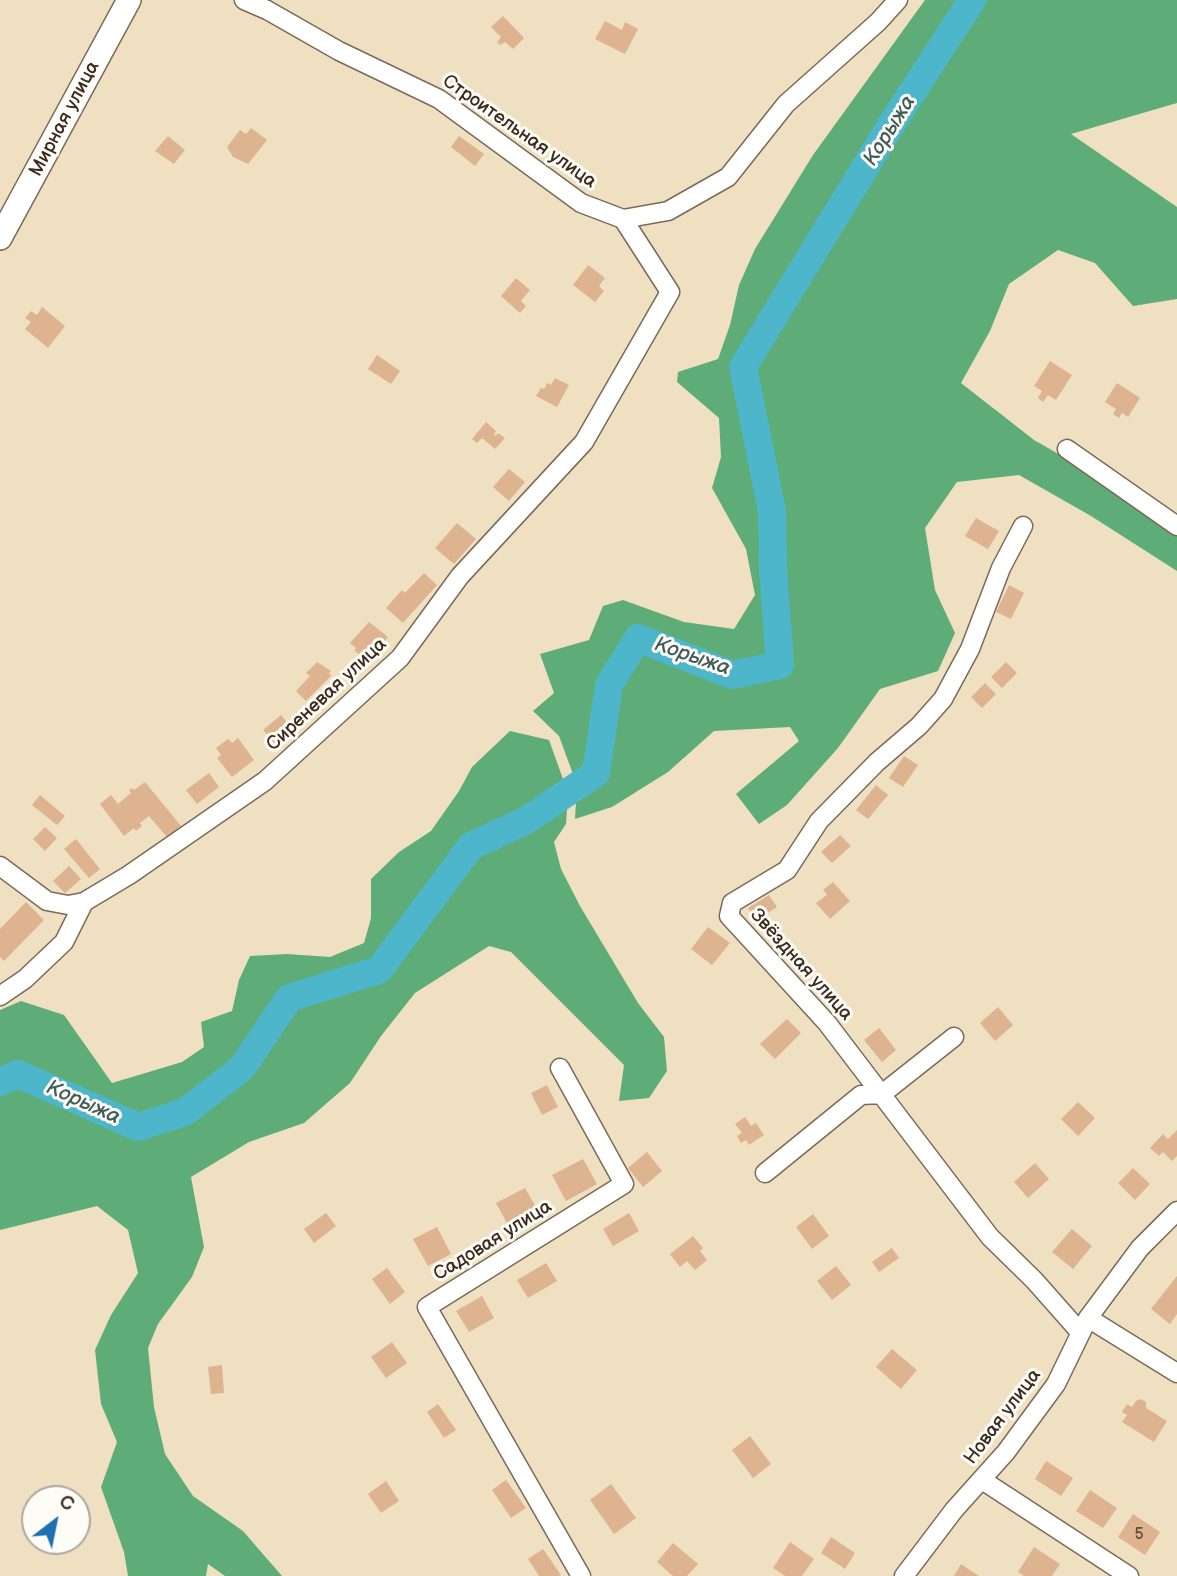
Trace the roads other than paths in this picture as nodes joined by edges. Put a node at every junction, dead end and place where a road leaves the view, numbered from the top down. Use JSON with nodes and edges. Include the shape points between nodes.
{"nodes":[{"id":1,"x":129,"y":0,"type":"edge"},
{"id":2,"x":244,"y":0,"type":"edge"},
{"id":3,"x":898,"y":0,"type":"edge"},
{"id":4,"x":623,"y":219,"type":"junction"},
{"id":5,"x":0,"y":238,"type":"edge"},
{"id":6,"x":1067,"y":449,"type":"dead end"},
{"id":7,"x":1023,"y":526,"type":"dead end"},
{"id":8,"x":1177,"y":526,"type":"edge"},
{"id":9,"x":0,"y":866,"type":"edge"},
{"id":10,"x":84,"y":902,"type":"junction"},
{"id":11,"x":0,"y":996,"type":"edge"},
{"id":12,"x":954,"y":1037,"type":"dead end"},
{"id":13,"x":560,"y":1068,"type":"dead end"},
{"id":14,"x":882,"y":1094,"type":"junction"},
{"id":15,"x":765,"y":1173,"type":"dead end"},
{"id":16,"x":1177,"y":1211,"type":"edge"},
{"id":17,"x":1084,"y":1325,"type":"junction"},
{"id":18,"x":1177,"y":1373,"type":"edge"},
{"id":19,"x":982,"y":1480,"type":"junction"},
{"id":20,"x":581,"y":1576,"type":"edge"},
{"id":21,"x":904,"y":1576,"type":"edge"},
{"id":22,"x":1129,"y":1576,"type":"edge"}],
"edges":[{"from":1,"to":5,"type":"street","name":"Мирная улица"},
{"from":2,"to":4,"type":"street","name":"Строительная улица","via":[[439,99],[581,203]]},
{"from":3,"to":4,"type":"street","via":[[786,104],[728,177],[668,211]]},
{"from":4,"to":10,"type":"street","name":"Сиреневая улица","via":[[670,292],[584,442],[460,576],[400,658],[265,781]]},
{"from":6,"to":8,"type":"street"},
{"from":7,"to":14,"type":"street","name":"Звёздная улица","via":[[970,649],[943,699],[819,821],[787,870],[732,903],[729,916],[827,1023]]},
{"from":9,"to":10,"type":"street","via":[[47,901]]},
{"from":10,"to":11,"type":"street","via":[[64,942]]},
{"from":12,"to":14,"type":"street"},
{"from":13,"to":20,"type":"street","name":"Садовая улица","via":[[624,1184],[427,1307]]},
{"from":14,"to":15,"type":"street","via":[[861,1095]]},
{"from":14,"to":17,"type":"street","name":"Звёздная улица","via":[[990,1237]]},
{"from":16,"to":17,"type":"street","name":"Новая улица","via":[[1140,1248]]},
{"from":17,"to":18,"type":"street","name":"Звёздная улица"},
{"from":17,"to":19,"type":"street","name":"Новая улица","via":[[1056,1384]]},
{"from":19,"to":21,"type":"street","name":"Новая улица"},
{"from":19,"to":22,"type":"street"}]}
